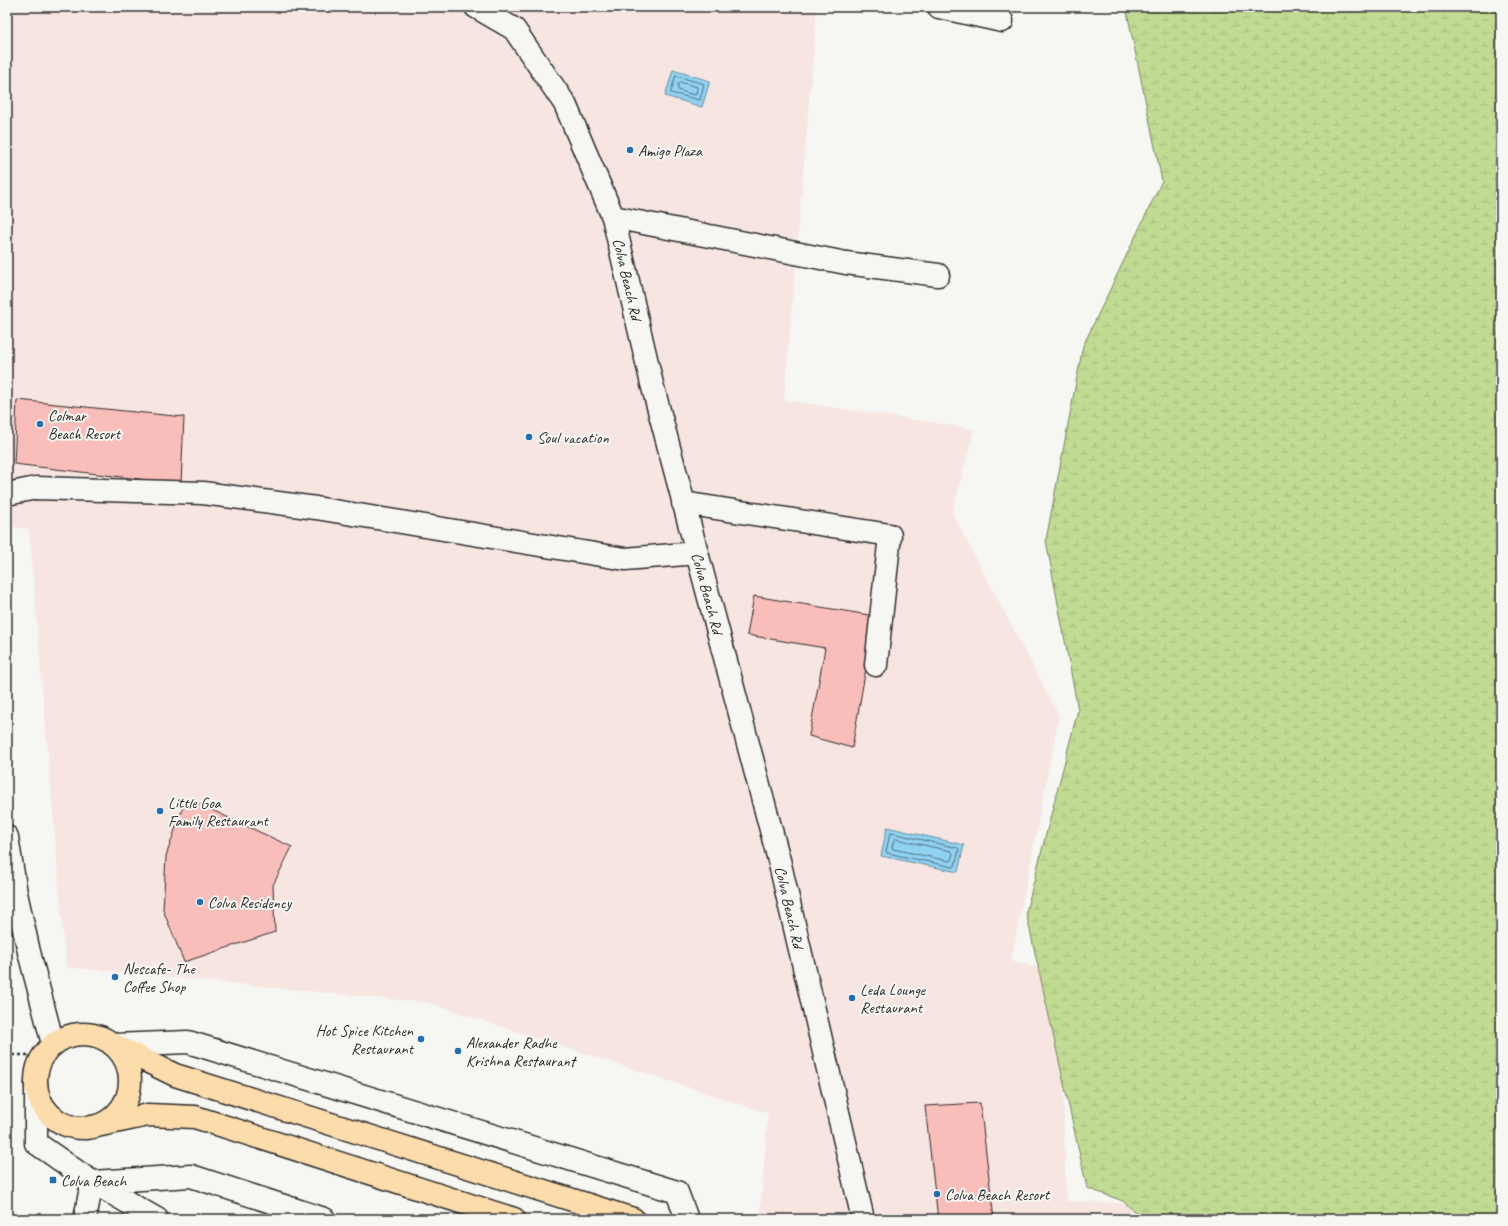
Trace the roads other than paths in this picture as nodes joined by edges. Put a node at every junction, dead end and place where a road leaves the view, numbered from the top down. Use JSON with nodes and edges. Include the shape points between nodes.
{"nodes":[{"id":1,"x":476,"y":7,"type":"edge"},
{"id":2,"x":507,"y":7,"type":"edge"},
{"id":3,"x":939,"y":7,"type":"edge"},
{"id":4,"x":1002,"y":21,"type":"dead end"},
{"id":5,"x":514,"y":29,"type":"junction"},
{"id":6,"x":613,"y":217,"type":"junction"},
{"id":7,"x":938,"y":275,"type":"dead end"},
{"id":8,"x":7,"y":494,"type":"edge"},
{"id":9,"x":684,"y":502,"type":"junction"},
{"id":10,"x":697,"y":553,"type":"junction"},
{"id":11,"x":876,"y":665,"type":"dead end"},
{"id":12,"x":7,"y":837,"type":"edge"},
{"id":13,"x":114,"y":1045,"type":"junction"},
{"id":14,"x":48,"y":1049,"type":"junction"},
{"id":15,"x":36,"y":1084,"type":"junction"},
{"id":16,"x":87,"y":1128,"type":"junction"},
{"id":17,"x":92,"y":1182,"type":"junction"},
{"id":18,"x":85,"y":1219,"type":"edge"},
{"id":19,"x":157,"y":1219,"type":"edge"},
{"id":20,"x":324,"y":1219,"type":"edge"},
{"id":21,"x":514,"y":1219,"type":"edge"},
{"id":22,"x":633,"y":1219,"type":"edge"},
{"id":23,"x":687,"y":1219,"type":"edge"},
{"id":24,"x":863,"y":1219,"type":"edge"}],
"edges":[{"from":1,"to":5,"type":"street","name":"Colva Beach Rd"},
{"from":2,"to":5,"type":"street"},
{"from":3,"to":4,"type":"street"},
{"from":5,"to":6,"type":"street","name":"Colva Beach Rd","via":[[565,104]]},
{"from":6,"to":7,"type":"street","via":[[846,263]]},
{"from":6,"to":9,"type":"street","name":"Colva Beach Rd","via":[[652,384]]},
{"from":8,"to":10,"type":"street","via":[[36,488],[203,493],[316,508],[625,560]]},
{"from":9,"to":10,"type":"street","name":"Colva Beach Rd"},
{"from":9,"to":11,"type":"street","via":[[890,535]]},
{"from":10,"to":24,"type":"street","name":"Colva Beach Rd","via":[[779,860]]},
{"from":12,"to":14,"type":"street"},
{"from":13,"to":14,"type":"main road","via":[[100,1036],[84,1034],[68,1036]]},
{"from":13,"to":16,"type":"main road","via":[[124,1057],[130,1072],[130,1089],[125,1104],[115,1117]]},
{"from":13,"to":22,"type":"main road","via":[[175,1075]]},
{"from":13,"to":23,"type":"street","via":[[188,1042],[677,1192]]},
{"from":14,"to":15,"type":"main road","via":[[37,1069]]},
{"from":15,"to":16,"type":"main road","via":[[39,1098],[47,1111],[58,1121],[72,1127]]},
{"from":15,"to":17,"type":"street","via":[[36,1143]]},
{"from":16,"to":21,"type":"main road","via":[[148,1115],[195,1117]]},
{"from":17,"to":18,"type":"street"},
{"from":17,"to":19,"type":"street"},
{"from":17,"to":20,"type":"street","via":[[191,1176]]}]}
